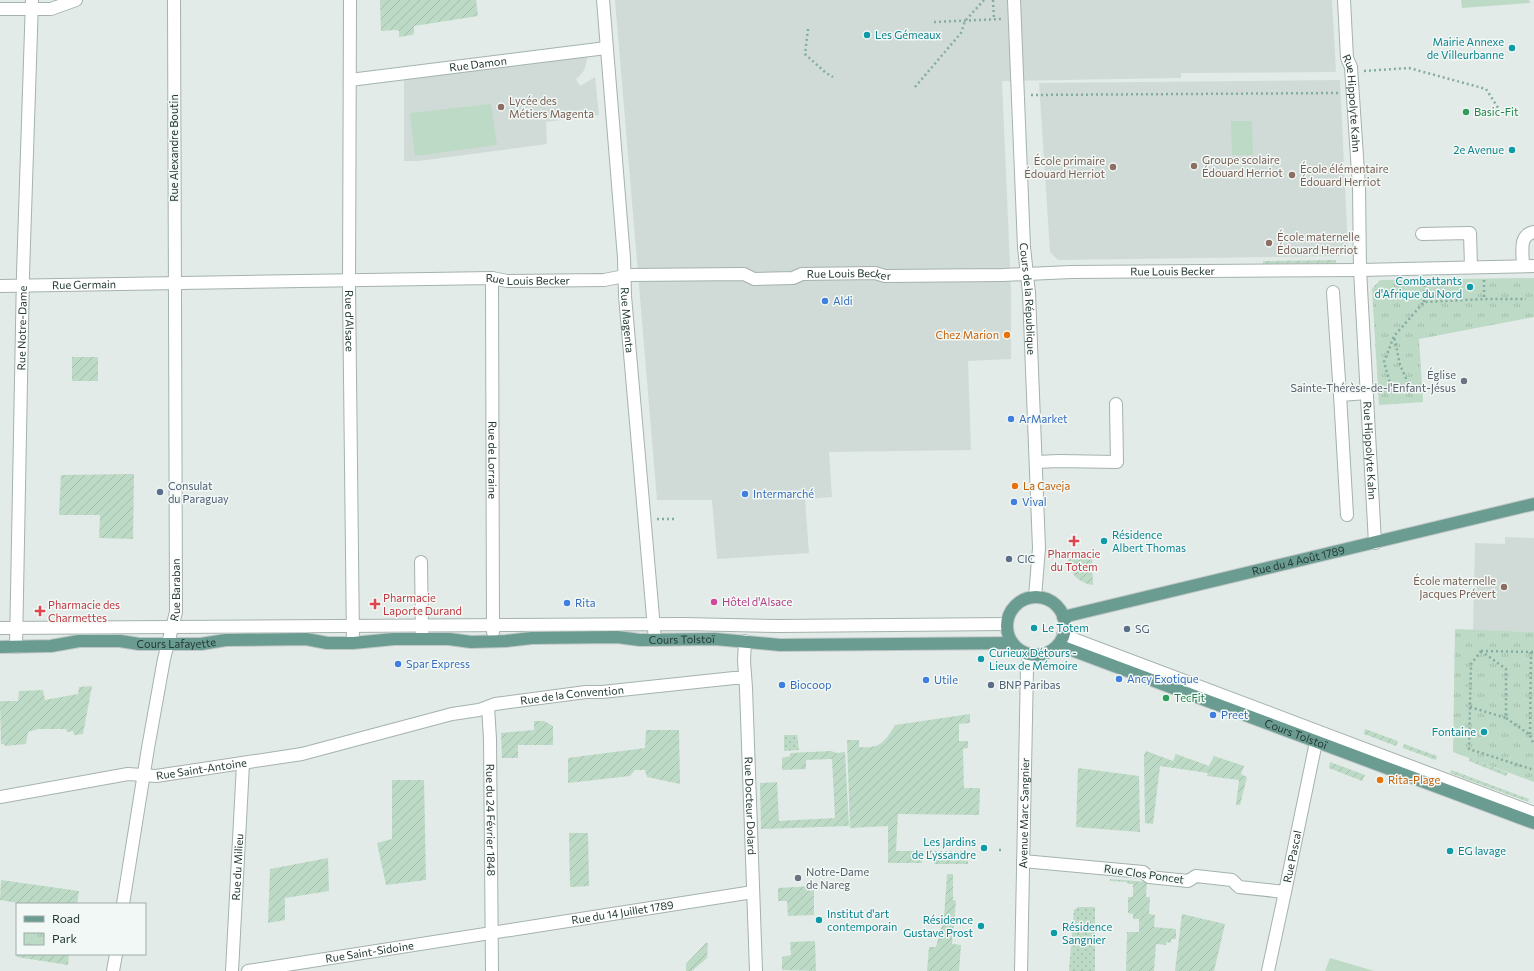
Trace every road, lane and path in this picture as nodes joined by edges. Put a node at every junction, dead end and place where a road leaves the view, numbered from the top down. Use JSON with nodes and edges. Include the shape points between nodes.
{"nodes":[{"id":1,"x":76,"y":0,"type":"edge"},
{"id":2,"x":174,"y":0,"type":"edge"},
{"id":3,"x":350,"y":0,"type":"edge"},
{"id":4,"x":603,"y":0,"type":"edge"},
{"id":5,"x":984,"y":0,"type":"edge"},
{"id":6,"x":993,"y":0,"type":"edge"},
{"id":7,"x":1014,"y":0,"type":"edge"},
{"id":8,"x":1344,"y":0,"type":"edge"},
{"id":9,"x":32,"y":5,"type":"edge"},
{"id":10,"x":0,"y":9,"type":"edge"},
{"id":11,"x":1001,"y":19,"type":"dead end"},
{"id":12,"x":994,"y":20,"type":"junction"},
{"id":13,"x":965,"y":21,"type":"junction"},
{"id":14,"x":934,"y":22,"type":"dead end"},
{"id":15,"x":808,"y":29,"type":"dead end"},
{"id":16,"x":606,"y":48,"type":"junction"},
{"id":17,"x":1359,"y":71,"type":"dead end"},
{"id":18,"x":833,"y":77,"type":"dead end"},
{"id":19,"x":350,"y":80,"type":"junction"},
{"id":20,"x":915,"y":87,"type":"dead end"},
{"id":21,"x":1342,"y":93,"type":"dead end"},
{"id":22,"x":1018,"y":96,"type":"junction"},
{"id":23,"x":1502,"y":114,"type":"dead end"},
{"id":24,"x":1534,"y":232,"type":"edge"},
{"id":25,"x":1422,"y":234,"type":"dead end"},
{"id":26,"x":1528,"y":266,"type":"edge"},
{"id":27,"x":1471,"y":267,"type":"junction"},
{"id":28,"x":1360,"y":270,"type":"junction"},
{"id":29,"x":1027,"y":274,"type":"junction"},
{"id":30,"x":1484,"y":276,"type":"dead end"},
{"id":31,"x":624,"y":277,"type":"junction"},
{"id":32,"x":1424,"y":277,"type":"dead end"},
{"id":33,"x":492,"y":278,"type":"junction"},
{"id":34,"x":349,"y":280,"type":"junction"},
{"id":35,"x":171,"y":283,"type":"junction"},
{"id":36,"x":24,"y":285,"type":"junction"},
{"id":37,"x":0,"y":286,"type":"edge"},
{"id":38,"x":1333,"y":292,"type":"dead end"},
{"id":39,"x":174,"y":296,"type":"joint"},
{"id":40,"x":1484,"y":299,"type":"junction"},
{"id":41,"x":1526,"y":299,"type":"dead end"},
{"id":42,"x":1424,"y":302,"type":"junction"},
{"id":43,"x":1394,"y":336,"type":"junction"},
{"id":44,"x":1392,"y":387,"type":"junction"},
{"id":45,"x":1372,"y":393,"type":"junction"},
{"id":46,"x":1340,"y":395,"type":"junction"},
{"id":47,"x":1116,"y":404,"type":"dead end"},
{"id":48,"x":1036,"y":462,"type":"junction"},
{"id":49,"x":1534,"y":504,"type":"edge"},
{"id":50,"x":1347,"y":515,"type":"dead end"},
{"id":51,"x":657,"y":519,"type":"dead end"},
{"id":52,"x":676,"y":519,"type":"dead end"},
{"id":53,"x":1375,"y":543,"type":"junction"},
{"id":54,"x":421,"y":562,"type":"dead end"},
{"id":55,"x":1036,"y":597,"type":"junction"},
{"id":56,"x":1063,"y":617,"type":"junction"},
{"id":57,"x":654,"y":624,"type":"junction"},
{"id":58,"x":1007,"y":624,"type":"junction"},
{"id":59,"x":352,"y":625,"type":"junction"},
{"id":60,"x":422,"y":626,"type":"junction"},
{"id":61,"x":493,"y":626,"type":"junction"},
{"id":62,"x":172,"y":627,"type":"junction"},
{"id":63,"x":0,"y":628,"type":"edge"},
{"id":64,"x":16,"y":628,"type":"junction"},
{"id":65,"x":422,"y":639,"type":"junction"},
{"id":66,"x":655,"y":640,"type":"junction"},
{"id":67,"x":1061,"y":640,"type":"junction"},
{"id":68,"x":745,"y":641,"type":"junction"},
{"id":69,"x":493,"y":642,"type":"junction"},
{"id":70,"x":352,"y":643,"type":"junction"},
{"id":71,"x":1012,"y":643,"type":"junction"},
{"id":72,"x":168,"y":644,"type":"junction"},
{"id":73,"x":0,"y":646,"type":"edge"},
{"id":74,"x":16,"y":646,"type":"junction"},
{"id":75,"x":1481,"y":652,"type":"junction"},
{"id":76,"x":1532,"y":652,"type":"edge"},
{"id":77,"x":1029,"y":655,"type":"junction"},
{"id":78,"x":745,"y":678,"type":"junction"},
{"id":79,"x":1470,"y":706,"type":"junction"},
{"id":80,"x":488,"y":707,"type":"junction"},
{"id":81,"x":1506,"y":718,"type":"junction"},
{"id":82,"x":400,"y":727,"type":"joint"},
{"id":83,"x":1530,"y":735,"type":"junction"},
{"id":84,"x":1316,"y":742,"type":"junction"},
{"id":85,"x":1534,"y":745,"type":"edge"},
{"id":86,"x":243,"y":764,"type":"junction"},
{"id":87,"x":1534,"y":770,"type":"edge"},
{"id":88,"x":143,"y":775,"type":"junction"},
{"id":89,"x":0,"y":797,"type":"edge"},
{"id":90,"x":1534,"y":813,"type":"edge"},
{"id":91,"x":1534,"y":823,"type":"edge"},
{"id":92,"x":968,"y":851,"type":"dead end"},
{"id":93,"x":930,"y":852,"type":"dead end"},
{"id":94,"x":1023,"y":861,"type":"junction"},
{"id":95,"x":753,"y":892,"type":"junction"},
{"id":96,"x":1285,"y":892,"type":"junction"},
{"id":97,"x":123,"y":903,"type":"edge"},
{"id":98,"x":492,"y":933,"type":"junction"},
{"id":99,"x":116,"y":955,"type":"edge"},
{"id":100,"x":113,"y":971,"type":"edge"},
{"id":101,"x":232,"y":971,"type":"edge"},
{"id":102,"x":248,"y":971,"type":"edge"},
{"id":103,"x":492,"y":971,"type":"edge"},
{"id":104,"x":756,"y":971,"type":"edge"},
{"id":105,"x":1021,"y":971,"type":"edge"},
{"id":106,"x":1268,"y":971,"type":"edge"}],
"edges":[{"from":1,"to":9,"type":"street","via":[[51,9]]},
{"from":2,"to":35,"type":"street","name":"Rue Alexandre Boutin"},
{"from":3,"to":19,"type":"street","name":"Rue d'Alsace"},
{"from":4,"to":16,"type":"street","name":"Rue Magenta"},
{"from":5,"to":13,"type":"path"},
{"from":6,"to":12,"type":"path"},
{"from":7,"to":22,"type":"street","name":"Cours de la République"},
{"from":8,"to":28,"type":"street","name":"Rue Hippolyte Kahn","via":[[1347,58],[1351,67],[1356,135]]},
{"from":9,"to":10,"type":"street"},
{"from":9,"to":36,"type":"street","name":"Rue Notre-Dame"},
{"from":11,"to":12,"type":"path"},
{"from":12,"to":13,"type":"path"},
{"from":13,"to":14,"type":"path"},
{"from":13,"to":20,"type":"path","via":[[961,34]]},
{"from":15,"to":18,"type":"path","via":[[805,54]]},
{"from":16,"to":19,"type":"street","name":"Rue Damon"},
{"from":16,"to":31,"type":"street","name":"Rue Magenta"},
{"from":17,"to":23,"type":"path","via":[[1409,68],[1486,90]]},
{"from":19,"to":34,"type":"street","name":"Rue d'Alsace"},
{"from":21,"to":22,"type":"path"},
{"from":22,"to":29,"type":"street","name":"Cours de la République"},
{"from":24,"to":26,"type":"street","via":[[1526,234],[1523,238]]},
{"from":25,"to":27,"type":"street","via":[[1470,232]]},
{"from":26,"to":27,"type":"street","name":"Rue Louis Becker"},
{"from":27,"to":28,"type":"street","name":"Rue Louis Becker"},
{"from":28,"to":29,"type":"street","name":"Rue Louis Becker"},
{"from":28,"to":45,"type":"street","name":"Rue Hippolyte Kahn"},
{"from":29,"to":31,"type":"street","name":"Rue Louis Becker","via":[[802,274],[793,278],[754,279],[744,274]]},
{"from":29,"to":48,"type":"street","name":"Cours de la République"},
{"from":30,"to":40,"type":"path"},
{"from":31,"to":33,"type":"street","name":"Rue Louis Becker","via":[[604,280],[508,281]]},
{"from":31,"to":57,"type":"street","name":"Rue Magenta"},
{"from":32,"to":42,"type":"path"},
{"from":33,"to":34,"type":"street","name":"Rue Louis Becker"},
{"from":33,"to":61,"type":"street","name":"Rue de Lorraine"},
{"from":34,"to":35,"type":"street","name":"Rue Louis Becker"},
{"from":34,"to":59,"type":"street","name":"Rue d'Alsace"},
{"from":35,"to":36,"type":"street","name":"Rue Germain"},
{"from":35,"to":39,"type":"street","name":"Rue Alexandre Boutin"},
{"from":36,"to":37,"type":"street","name":"Rue Germain"},
{"from":36,"to":64,"type":"street","name":"Rue Notre-Dame"},
{"from":38,"to":46,"type":"street"},
{"from":39,"to":62,"type":"street","name":"Rue Baraban","via":[[176,612]]},
{"from":40,"to":41,"type":"path"},
{"from":40,"to":42,"type":"path"},
{"from":42,"to":43,"type":"path"},
{"from":43,"to":44,"type":"path","via":[[1384,362]]},
{"from":43,"to":44,"type":"path","via":[[1400,365],[1409,385]]},
{"from":44,"to":45,"type":"path"},
{"from":45,"to":46,"type":"street"},
{"from":45,"to":53,"type":"street","name":"Rue Hippolyte Kahn"},
{"from":46,"to":50,"type":"street"},
{"from":47,"to":48,"type":"street","via":[[1117,462]]},
{"from":48,"to":55,"type":"street","name":"Cours de la République","via":[[1039,548]]},
{"from":49,"to":53,"type":"main road","name":"Rue du 4 Août 1789"},
{"from":51,"to":52,"type":"path"},
{"from":53,"to":56,"type":"main road","name":"Rue du 4 Août 1789"},
{"from":54,"to":60,"type":"street"},
{"from":55,"to":56,"type":"main road","via":[[1049,601],[1060,610]]},
{"from":55,"to":58,"type":"main road","via":[[1018,603],[1010,612]]},
{"from":56,"to":67,"type":"main road"},
{"from":57,"to":58,"type":"street"},
{"from":57,"to":61,"type":"street"},
{"from":57,"to":66,"type":"street","name":"Rue Magenta"},
{"from":58,"to":71,"type":"main road"},
{"from":59,"to":60,"type":"street"},
{"from":59,"to":62,"type":"street"},
{"from":59,"to":70,"type":"street","name":"Rue d'Alsace"},
{"from":60,"to":61,"type":"street"},
{"from":60,"to":65,"type":"street"},
{"from":61,"to":69,"type":"street","name":"Rue de Lorraine"},
{"from":62,"to":64,"type":"street"},
{"from":62,"to":72,"type":"street","name":"Rue Baraban"},
{"from":63,"to":64,"type":"street"},
{"from":64,"to":74,"type":"street","name":"Rue Notre-Dame"},
{"from":65,"to":69,"type":"main road","name":"Cours Tolstoï"},
{"from":65,"to":70,"type":"main road","name":"Cours Tolstoï"},
{"from":66,"to":68,"type":"main road","name":"Cours Tolstoï"},
{"from":66,"to":69,"type":"main road","name":"Cours Tolstoï","via":[[532,638]]},
{"from":67,"to":77,"type":"main road","via":[[1045,654]]},
{"from":67,"to":84,"type":"main road","name":"Cours Tolstoï"},
{"from":67,"to":90,"type":"street","name":"Cours Tolstoï"},
{"from":68,"to":71,"type":"main road","name":"Cours Tolstoï","via":[[780,645]]},
{"from":68,"to":78,"type":"street","name":"Rue Docteur Dolard"},
{"from":70,"to":72,"type":"main road","name":"Cours Lafayette","via":[[328,643],[306,639]]},
{"from":71,"to":77,"type":"main road"},
{"from":72,"to":74,"type":"main road","name":"Cours Lafayette","via":[[79,641],[52,646]]},
{"from":72,"to":88,"type":"street","name":"Rue Baraban"},
{"from":73,"to":74,"type":"main road","name":"Cours Lafayette"},
{"from":75,"to":76,"type":"path"},
{"from":75,"to":79,"type":"path","via":[[1471,664]]},
{"from":75,"to":81,"type":"path","via":[[1506,669]]},
{"from":76,"to":83,"type":"path"},
{"from":77,"to":94,"type":"street","name":"Avenue Marc Sangnier","via":[[1026,668]]},
{"from":78,"to":80,"type":"street","name":"Rue de la Convention","via":[[586,692]]},
{"from":78,"to":95,"type":"street","name":"Rue Docteur Dolard"},
{"from":79,"to":81,"type":"path"},
{"from":79,"to":87,"type":"path","via":[[1468,749]]},
{"from":80,"to":82,"type":"street","name":"Rue de la Convention"},
{"from":80,"to":98,"type":"street","name":"Rue du 24 Février 1848"},
{"from":81,"to":83,"type":"path"},
{"from":82,"to":86,"type":"street","name":"Rue Saint-Antoine","via":[[302,754]]},
{"from":83,"to":85,"type":"path"},
{"from":84,"to":91,"type":"main road","name":"Cours Tolstoï"},
{"from":84,"to":96,"type":"street","name":"Rue Pascal"},
{"from":86,"to":88,"type":"street","name":"Rue Saint-Antoine","via":[[156,776]]},
{"from":86,"to":101,"type":"street","name":"Rue du Milieu"},
{"from":88,"to":89,"type":"street","name":"Rue Saint-Antoine","via":[[128,774]]},
{"from":88,"to":97,"type":"street","name":"Rue Baraban"},
{"from":92,"to":93,"type":"path"},
{"from":94,"to":96,"type":"street","name":"Rue Clos Poncet","via":[[1143,872],[1149,877],[1188,881],[1196,876],[1232,880],[1239,887]]},
{"from":94,"to":105,"type":"street","name":"Avenue Marc Sangnier"},
{"from":95,"to":98,"type":"street","name":"Rue du 14 Juillet 1789"},
{"from":95,"to":104,"type":"street","name":"Rue Docteur Dolard"},
{"from":96,"to":106,"type":"street","name":"Rue Pascal"},
{"from":98,"to":102,"type":"street","name":"Rue Saint-Sidoine"},
{"from":98,"to":103,"type":"street","name":"Rue du 24 Février 1848"},
{"from":99,"to":100,"type":"street"}]}
